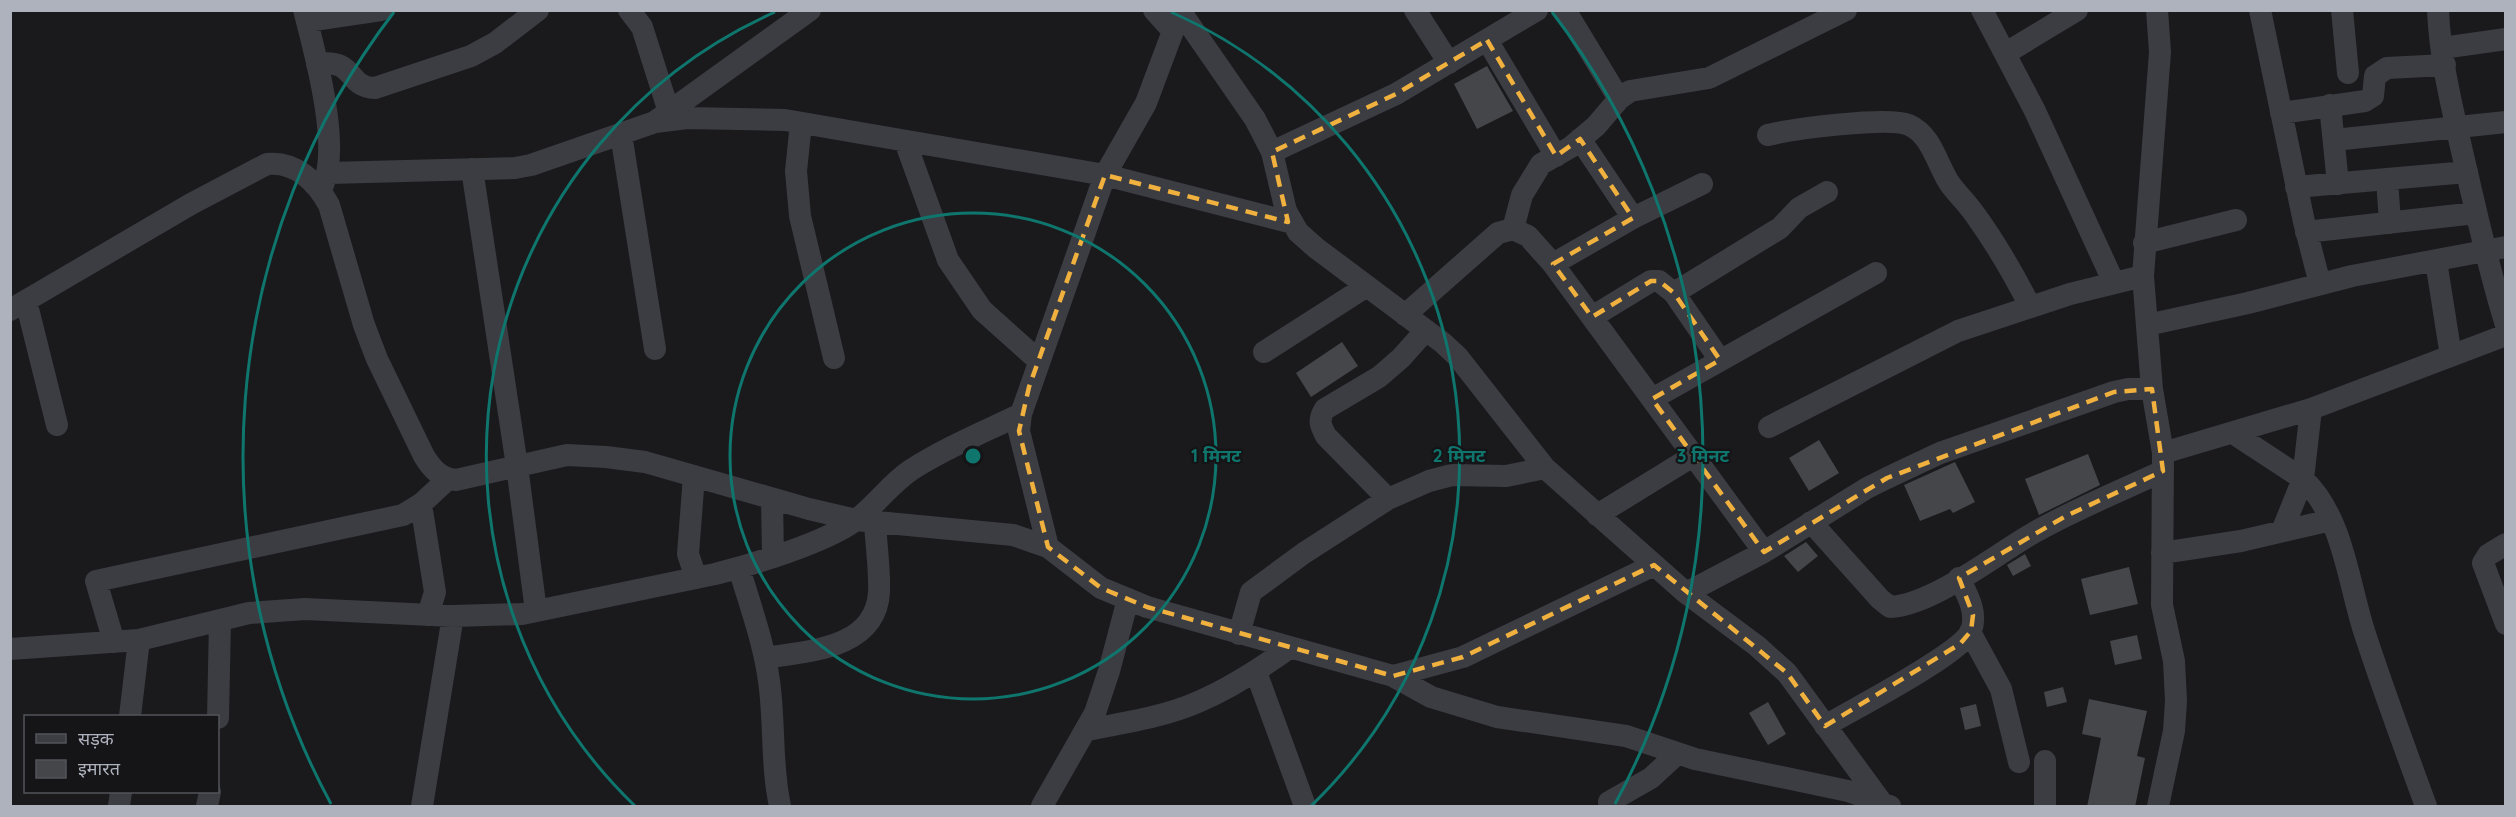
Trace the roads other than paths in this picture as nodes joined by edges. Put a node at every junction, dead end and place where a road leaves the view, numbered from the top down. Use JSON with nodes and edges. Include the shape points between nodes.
{"nodes":[{"id":1,"x":381,"y":10,"type":"edge"},
{"id":2,"x":538,"y":10,"type":"edge"},
{"id":3,"x":629,"y":10,"type":"edge"},
{"id":4,"x":810,"y":10,"type":"edge"},
{"id":5,"x":1154,"y":10,"type":"edge"},
{"id":6,"x":1415,"y":10,"type":"edge"},
{"id":7,"x":1537,"y":10,"type":"edge"},
{"id":8,"x":1565,"y":10,"type":"edge"},
{"id":9,"x":1846,"y":10,"type":"edge"},
{"id":10,"x":1982,"y":10,"type":"edge"},
{"id":11,"x":2077,"y":10,"type":"edge"},
{"id":12,"x":2157,"y":10,"type":"edge"},
{"id":13,"x":2260,"y":10,"type":"edge"},
{"id":14,"x":2342,"y":10,"type":"edge"},
{"id":15,"x":2438,"y":10,"type":"edge"},
{"id":16,"x":306,"y":16,"type":"edge"},
{"id":17,"x":1180,"y":19,"type":"edge"},
{"id":18,"x":2505,"y":39,"type":"edge"},
{"id":19,"x":1487,"y":40,"type":"junction"},
{"id":20,"x":2006,"y":53,"type":"junction"},
{"id":21,"x":2443,"y":57,"type":"junction"},
{"id":22,"x":1449,"y":63,"type":"junction"},
{"id":23,"x":317,"y":64,"type":"junction"},
{"id":24,"x":2348,"y":73,"type":"dead end"},
{"id":25,"x":1619,"y":99,"type":"junction"},
{"id":26,"x":2330,"y":105,"type":"junction"},
{"id":27,"x":2281,"y":113,"type":"junction"},
{"id":28,"x":662,"y":117,"type":"junction"},
{"id":29,"x":2505,"y":122,"type":"edge"},
{"id":30,"x":801,"y":123,"type":"junction"},
{"id":31,"x":2457,"y":126,"type":"junction"},
{"id":32,"x":621,"y":134,"type":"junction"},
{"id":33,"x":1768,"y":135,"type":"dead end"},
{"id":34,"x":1580,"y":139,"type":"junction"},
{"id":35,"x":2334,"y":140,"type":"junction"},
{"id":36,"x":905,"y":141,"type":"junction"},
{"id":37,"x":1272,"y":152,"type":"junction"},
{"id":38,"x":1556,"y":156,"type":"junction"},
{"id":39,"x":472,"y":169,"type":"junction"},
{"id":40,"x":2467,"y":172,"type":"junction"},
{"id":41,"x":1105,"y":175,"type":"junction"},
{"id":42,"x":2387,"y":179,"type":"junction"},
{"id":43,"x":325,"y":181,"type":"junction"},
{"id":44,"x":1701,"y":184,"type":"dead end"},
{"id":45,"x":2338,"y":184,"type":"junction"},
{"id":46,"x":2296,"y":187,"type":"junction"},
{"id":47,"x":1827,"y":192,"type":"dead end"},
{"id":48,"x":2476,"y":213,"type":"junction"},
{"id":49,"x":1633,"y":218,"type":"junction"},
{"id":50,"x":2236,"y":220,"type":"dead end"},
{"id":51,"x":1293,"y":223,"type":"junction"},
{"id":52,"x":2390,"y":223,"type":"junction"},
{"id":53,"x":1513,"y":229,"type":"junction"},
{"id":54,"x":2306,"y":232,"type":"junction"},
{"id":55,"x":2144,"y":243,"type":"junction"},
{"id":56,"x":2495,"y":250,"type":"edge"},
{"id":57,"x":2436,"y":261,"type":"junction"},
{"id":58,"x":1553,"y":264,"type":"junction"},
{"id":59,"x":1876,"y":273,"type":"dead end"},
{"id":60,"x":2143,"y":276,"type":"junction"},
{"id":61,"x":2114,"y":283,"type":"junction"},
{"id":62,"x":2320,"y":284,"type":"junction"},
{"id":63,"x":1367,"y":286,"type":"junction"},
{"id":64,"x":2500,"y":287,"type":"edge"},
{"id":65,"x":1674,"y":293,"type":"junction"},
{"id":66,"x":18,"y":305,"type":"edge"},
{"id":67,"x":2030,"y":306,"type":"junction"},
{"id":68,"x":1405,"y":315,"type":"junction"},
{"id":69,"x":1592,"y":317,"type":"junction"},
{"id":70,"x":2147,"y":325,"type":"junction"},
{"id":71,"x":2505,"y":325,"type":"edge"},
{"id":72,"x":1426,"y":330,"type":"junction"},
{"id":73,"x":2505,"y":335,"type":"edge"},
{"id":74,"x":655,"y":349,"type":"dead end"},
{"id":75,"x":1264,"y":352,"type":"dead end"},
{"id":76,"x":2451,"y":356,"type":"junction"},
{"id":77,"x":834,"y":358,"type":"dead end"},
{"id":78,"x":1720,"y":360,"type":"junction"},
{"id":79,"x":1038,"y":361,"type":"junction"},
{"id":80,"x":2152,"y":389,"type":"junction"},
{"id":81,"x":1652,"y":399,"type":"junction"},
{"id":82,"x":2311,"y":409,"type":"junction"},
{"id":83,"x":1021,"y":414,"type":"junction"},
{"id":84,"x":57,"y":426,"type":"dead end"},
{"id":85,"x":1769,"y":427,"type":"dead end"},
{"id":86,"x":2234,"y":433,"type":"junction"},
{"id":87,"x":1693,"y":456,"type":"junction"},
{"id":88,"x":2163,"y":462,"type":"junction"},
{"id":89,"x":517,"y":466,"type":"junction"},
{"id":90,"x":1545,"y":468,"type":"junction"},
{"id":91,"x":694,"y":476,"type":"junction"},
{"id":92,"x":448,"y":479,"type":"junction"},
{"id":93,"x":2303,"y":479,"type":"junction"},
{"id":94,"x":772,"y":499,"type":"junction"},
{"id":95,"x":1388,"y":499,"type":"junction"},
{"id":96,"x":421,"y":504,"type":"junction"},
{"id":97,"x":1597,"y":515,"type":"junction"},
{"id":98,"x":2331,"y":520,"type":"junction"},
{"id":99,"x":866,"y":521,"type":"junction"},
{"id":100,"x":1811,"y":522,"type":"junction"},
{"id":101,"x":2282,"y":531,"type":"junction"},
{"id":102,"x":2505,"y":544,"type":"edge"},
{"id":103,"x":1048,"y":547,"type":"junction"},
{"id":104,"x":1764,"y":552,"type":"junction"},
{"id":105,"x":2162,"y":553,"type":"junction"},
{"id":106,"x":773,"y":556,"type":"junction"},
{"id":107,"x":1654,"y":564,"type":"junction"},
{"id":108,"x":739,"y":568,"type":"junction"},
{"id":109,"x":696,"y":578,"type":"junction"},
{"id":110,"x":1959,"y":578,"type":"junction"},
{"id":111,"x":1686,"y":593,"type":"junction"},
{"id":112,"x":1128,"y":599,"type":"junction"},
{"id":113,"x":536,"y":612,"type":"junction"},
{"id":114,"x":428,"y":615,"type":"junction"},
{"id":115,"x":453,"y":616,"type":"junction"},
{"id":116,"x":220,"y":621,"type":"junction"},
{"id":117,"x":2505,"y":624,"type":"edge"},
{"id":118,"x":1970,"y":632,"type":"junction"},
{"id":119,"x":1239,"y":634,"type":"junction"},
{"id":120,"x":139,"y":640,"type":"junction"},
{"id":121,"x":114,"y":642,"type":"junction"},
{"id":122,"x":1288,"y":648,"type":"junction"},
{"id":123,"x":10,"y":649,"type":"edge"},
{"id":124,"x":765,"y":658,"type":"junction"},
{"id":125,"x":1256,"y":672,"type":"junction"},
{"id":126,"x":1393,"y":676,"type":"junction"},
{"id":127,"x":130,"y":715,"type":"edge"},
{"id":128,"x":218,"y":715,"type":"edge"},
{"id":129,"x":1825,"y":726,"type":"junction"},
{"id":130,"x":1087,"y":730,"type":"junction"},
{"id":131,"x":1677,"y":754,"type":"junction"},
{"id":132,"x":2046,"y":761,"type":"dead end"},
{"id":133,"x":2019,"y":762,"type":"dead end"},
{"id":134,"x":1607,"y":805,"type":"edge"},
{"id":135,"x":1886,"y":805,"type":"edge"},
{"id":136,"x":422,"y":807,"type":"edge"},
{"id":137,"x":780,"y":807,"type":"edge"},
{"id":138,"x":1042,"y":807,"type":"edge"},
{"id":139,"x":1305,"y":807,"type":"edge"},
{"id":140,"x":2045,"y":807,"type":"edge"},
{"id":141,"x":2158,"y":807,"type":"edge"},
{"id":142,"x":2426,"y":807,"type":"edge"}],
"edges":[{"from":1,"to":16,"type":"street"},
{"from":2,"to":23,"type":"street","via":[[471,56],[375,88],[364,88],[339,64]]},
{"from":3,"to":28,"type":"street","via":[[642,27]]},
{"from":4,"to":28,"type":"street"},
{"from":5,"to":17,"type":"street"},
{"from":6,"to":22,"type":"street"},
{"from":7,"to":19,"type":"street"},
{"from":8,"to":25,"type":"street"},
{"from":9,"to":25,"type":"street","via":[[1709,78],[1640,88]]},
{"from":10,"to":20,"type":"street"},
{"from":11,"to":20,"type":"street"},
{"from":12,"to":55,"type":"street","via":[[2160,52]]},
{"from":13,"to":27,"type":"street"},
{"from":14,"to":24,"type":"street"},
{"from":15,"to":21,"type":"street"},
{"from":16,"to":23,"type":"street"},
{"from":17,"to":37,"type":"street","via":[[1255,119]]},
{"from":17,"to":41,"type":"street","via":[[1146,103]]},
{"from":18,"to":21,"type":"street"},
{"from":19,"to":22,"type":"street"},
{"from":19,"to":38,"type":"street"},
{"from":20,"to":61,"type":"street"},
{"from":21,"to":26,"type":"street","via":[[2386,68],[2375,76],[2373,96],[2365,101]]},
{"from":21,"to":31,"type":"street"},
{"from":22,"to":37,"type":"street","via":[[1396,94]]},
{"from":23,"to":43,"type":"street","via":[[327,118]]},
{"from":25,"to":34,"type":"street"},
{"from":26,"to":27,"type":"street"},
{"from":26,"to":35,"type":"street"},
{"from":27,"to":46,"type":"street"},
{"from":28,"to":30,"type":"street"},
{"from":28,"to":32,"type":"street"},
{"from":29,"to":31,"type":"street"},
{"from":30,"to":36,"type":"street"},
{"from":30,"to":77,"type":"street","via":[[796,171],[800,216]]},
{"from":31,"to":35,"type":"street"},
{"from":31,"to":40,"type":"street"},
{"from":32,"to":39,"type":"street","via":[[531,165]]},
{"from":32,"to":74,"type":"street"},
{"from":33,"to":67,"type":"street","via":[[1879,121],[1909,125],[1922,134],[1951,186],[2000,250]]},
{"from":34,"to":38,"type":"street"},
{"from":34,"to":49,"type":"street"},
{"from":35,"to":45,"type":"street"},
{"from":36,"to":41,"type":"street"},
{"from":36,"to":79,"type":"street","via":[[948,260],[982,310]]},
{"from":37,"to":51,"type":"street","via":[[1286,211]]},
{"from":38,"to":53,"type":"street","via":[[1541,164],[1531,177],[1519,202]]},
{"from":39,"to":43,"type":"street"},
{"from":39,"to":89,"type":"street"},
{"from":40,"to":42,"type":"street"},
{"from":40,"to":48,"type":"street"},
{"from":41,"to":51,"type":"street"},
{"from":41,"to":79,"type":"street"},
{"from":42,"to":45,"type":"street"},
{"from":42,"to":52,"type":"street"},
{"from":43,"to":66,"type":"street","via":[[281,163],[267,164]]},
{"from":43,"to":92,"type":"street","via":[[376,359],[431,468]]},
{"from":44,"to":49,"type":"street"},
{"from":45,"to":46,"type":"street"},
{"from":46,"to":54,"type":"street"},
{"from":47,"to":65,"type":"street","via":[[1799,208],[1780,228]]},
{"from":48,"to":52,"type":"street"},
{"from":48,"to":56,"type":"street"},
{"from":49,"to":58,"type":"street"},
{"from":50,"to":55,"type":"street"},
{"from":51,"to":63,"type":"street","via":[[1316,248]]},
{"from":52,"to":54,"type":"street"},
{"from":53,"to":58,"type":"street","via":[[1528,236]]},
{"from":53,"to":68,"type":"street","via":[[1498,233]]},
{"from":54,"to":62,"type":"street"},
{"from":55,"to":60,"type":"street"},
{"from":56,"to":57,"type":"street"},
{"from":56,"to":64,"type":"street"},
{"from":57,"to":62,"type":"street"},
{"from":57,"to":76,"type":"street"},
{"from":58,"to":69,"type":"street"},
{"from":59,"to":78,"type":"street"},
{"from":60,"to":61,"type":"street"},
{"from":60,"to":70,"type":"street"},
{"from":61,"to":67,"type":"street"},
{"from":62,"to":70,"type":"street"},
{"from":63,"to":68,"type":"street"},
{"from":63,"to":75,"type":"street"},
{"from":64,"to":71,"type":"street"},
{"from":65,"to":69,"type":"street","via":[[1659,281],[1651,281]]},
{"from":65,"to":78,"type":"street"},
{"from":66,"to":84,"type":"street"},
{"from":67,"to":85,"type":"street","via":[[1958,332]]},
{"from":68,"to":72,"type":"street"},
{"from":69,"to":81,"type":"street"},
{"from":70,"to":80,"type":"street"},
{"from":72,"to":90,"type":"street","via":[[1458,357]]},
{"from":72,"to":95,"type":"street","via":[[1379,377],[1320,415],[1319,424],[1326,436]]},
{"from":73,"to":76,"type":"street"},
{"from":76,"to":82,"type":"street"},
{"from":78,"to":81,"type":"street"},
{"from":79,"to":83,"type":"street"},
{"from":80,"to":88,"type":"street"},
{"from":80,"to":100,"type":"street","via":[[2114,392],[1940,453],[1867,488]]},
{"from":81,"to":87,"type":"street"},
{"from":82,"to":86,"type":"street"},
{"from":82,"to":93,"type":"street"},
{"from":83,"to":99,"type":"street","via":[[908,472]]},
{"from":83,"to":103,"type":"street","via":[[1019,431]]},
{"from":86,"to":88,"type":"street"},
{"from":86,"to":93,"type":"street"},
{"from":87,"to":97,"type":"street"},
{"from":87,"to":104,"type":"street"},
{"from":88,"to":105,"type":"street"},
{"from":88,"to":110,"type":"street"},
{"from":89,"to":91,"type":"street","via":[[567,455],[586,456],[645,462]]},
{"from":89,"to":92,"type":"street"},
{"from":89,"to":113,"type":"street"},
{"from":90,"to":95,"type":"street","via":[[1506,476],[1452,475]]},
{"from":90,"to":97,"type":"street"},
{"from":91,"to":94,"type":"street"},
{"from":91,"to":109,"type":"street","via":[[688,554]]},
{"from":92,"to":96,"type":"street"},
{"from":93,"to":98,"type":"street","via":[[2328,510]]},
{"from":93,"to":101,"type":"street"},
{"from":94,"to":99,"type":"street"},
{"from":94,"to":106,"type":"street"},
{"from":95,"to":119,"type":"street","via":[[1251,592]]},
{"from":96,"to":114,"type":"street","via":[[435,592]]},
{"from":96,"to":121,"type":"street","via":[[403,515],[96,581]]},
{"from":97,"to":107,"type":"street"},
{"from":98,"to":101,"type":"street"},
{"from":98,"to":142,"type":"street","via":[[2371,653]]},
{"from":99,"to":103,"type":"street","via":[[1013,535]]},
{"from":99,"to":106,"type":"street"},
{"from":99,"to":124,"type":"street","via":[[879,592],[872,619],[862,630],[835,644]]},
{"from":100,"to":104,"type":"street"},
{"from":100,"to":110,"type":"street","via":[[1890,607],[1919,600]]},
{"from":101,"to":105,"type":"street"},
{"from":102,"to":117,"type":"street","via":[[2483,563]]},
{"from":103,"to":112,"type":"street","via":[[1101,588]]},
{"from":104,"to":111,"type":"street"},
{"from":105,"to":141,"type":"street","via":[[2162,605],[2174,661],[2175,701],[2174,731]]},
{"from":106,"to":108,"type":"street"},
{"from":107,"to":111,"type":"street"},
{"from":107,"to":126,"type":"street","via":[[1462,657]]},
{"from":108,"to":109,"type":"street"},
{"from":108,"to":124,"type":"street"},
{"from":109,"to":113,"type":"street"},
{"from":110,"to":118,"type":"street","via":[[1970,600]]},
{"from":111,"to":129,"type":"street","via":[[1787,673]]},
{"from":112,"to":119,"type":"street"},
{"from":112,"to":130,"type":"street","via":[[1109,671]]},
{"from":113,"to":115,"type":"street"},
{"from":114,"to":115,"type":"street"},
{"from":114,"to":116,"type":"street","via":[[305,609],[249,613]]},
{"from":115,"to":136,"type":"street"},
{"from":116,"to":120,"type":"street"},
{"from":116,"to":128,"type":"street"},
{"from":118,"to":129,"type":"street","via":[[1960,644],[1917,673]]},
{"from":118,"to":133,"type":"street","via":[[2001,689]]},
{"from":119,"to":122,"type":"street"},
{"from":120,"to":121,"type":"street"},
{"from":120,"to":127,"type":"street"},
{"from":121,"to":123,"type":"street"},
{"from":122,"to":125,"type":"street"},
{"from":122,"to":126,"type":"street"},
{"from":124,"to":137,"type":"street"},
{"from":125,"to":130,"type":"street","via":[[1196,703]]},
{"from":125,"to":139,"type":"street"},
{"from":126,"to":131,"type":"street","via":[[1431,697],[1497,717],[1626,736]]},
{"from":129,"to":135,"type":"street"},
{"from":130,"to":138,"type":"street"},
{"from":131,"to":134,"type":"street","via":[[1651,778]]},
{"from":131,"to":135,"type":"street","via":[[1848,791]]},
{"from":132,"to":140,"type":"street"}]}
